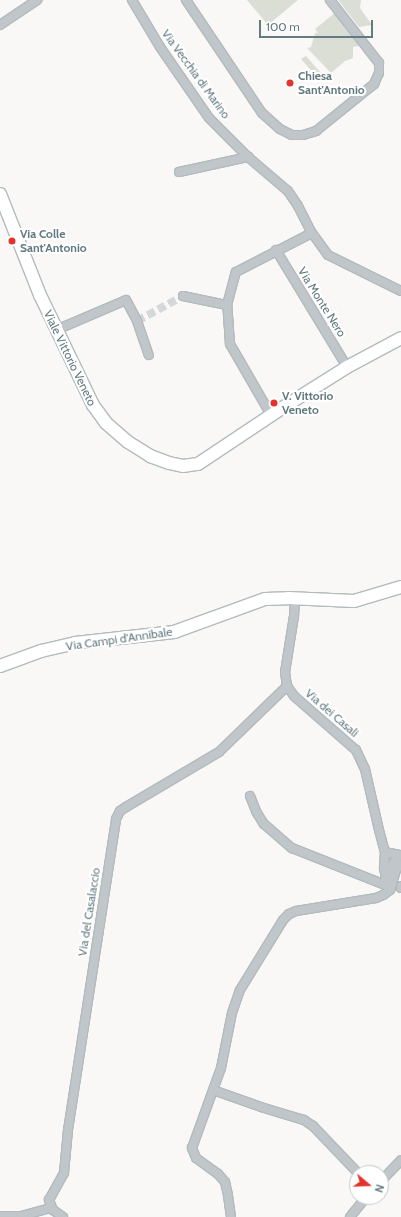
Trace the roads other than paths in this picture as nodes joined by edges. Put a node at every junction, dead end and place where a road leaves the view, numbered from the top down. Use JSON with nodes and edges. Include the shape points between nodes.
{"nodes":[{"id":1,"x":37,"y":0,"type":"edge"},
{"id":2,"x":132,"y":0,"type":"edge"},
{"id":3,"x":186,"y":0,"type":"edge"},
{"id":4,"x":330,"y":0,"type":"edge"},
{"id":5,"x":0,"y":25,"type":"edge"},
{"id":6,"x":248,"y":157,"type":"junction"},
{"id":7,"x":179,"y":172,"type":"dead end"},
{"id":8,"x":0,"y":194,"type":"edge"},
{"id":9,"x":312,"y":233,"type":"junction"},
{"id":10,"x":276,"y":250,"type":"junction"},
{"id":11,"x":401,"y":291,"type":"edge"},
{"id":12,"x":183,"y":296,"type":"tunnel mouth"},
{"id":13,"x":227,"y":305,"type":"junction"},
{"id":14,"x":56,"y":330,"type":"junction"},
{"id":15,"x":401,"y":338,"type":"edge"},
{"id":16,"x":149,"y":355,"type":"dead end"},
{"id":17,"x":347,"y":367,"type":"junction"},
{"id":18,"x":271,"y":415,"type":"junction"},
{"id":19,"x":401,"y":587,"type":"edge"},
{"id":20,"x":295,"y":598,"type":"junction"},
{"id":21,"x":0,"y":666,"type":"edge"},
{"id":22,"x":287,"y":686,"type":"junction"},
{"id":23,"x":250,"y":796,"type":"dead end"},
{"id":24,"x":386,"y":852,"type":"junction"},
{"id":25,"x":400,"y":855,"type":"edge"},
{"id":26,"x":401,"y":864,"type":"edge"},
{"id":27,"x":387,"y":890,"type":"junction"},
{"id":28,"x":213,"y":1090,"type":"junction"},
{"id":29,"x":401,"y":1160,"type":"edge"},
{"id":30,"x":350,"y":1165,"type":"edge"},
{"id":31,"x":389,"y":1173,"type":"edge"},
{"id":32,"x":360,"y":1205,"type":"edge"},
{"id":33,"x":51,"y":1208,"type":"junction"},
{"id":34,"x":0,"y":1216,"type":"edge"},
{"id":35,"x":63,"y":1217,"type":"edge"},
{"id":36,"x":230,"y":1217,"type":"edge"},
{"id":37,"x":350,"y":1217,"type":"edge"}],
"edges":[{"from":1,"to":5,"type":"street"},
{"from":2,"to":6,"type":"street","name":"Via Vecchia di Marino","via":[[160,47],[209,118]]},
{"from":3,"to":4,"type":"street","via":[[262,113],[280,129],[292,135],[316,131],[374,84],[379,73],[379,63]]},
{"from":6,"to":7,"type":"street"},
{"from":6,"to":9,"type":"street","name":"Via Vecchia di Marino","via":[[291,195]]},
{"from":8,"to":14,"type":"main road","name":"Viale Vittorio Veneto"},
{"from":9,"to":10,"type":"street"},
{"from":9,"to":11,"type":"street","name":"Via Vecchia di Marino","via":[[328,255]]},
{"from":10,"to":13,"type":"street","via":[[236,272]]},
{"from":10,"to":17,"type":"street","name":"Via Monte Nero"},
{"from":12,"to":13,"type":"street"},
{"from":13,"to":18,"type":"street","via":[[230,344]]},
{"from":14,"to":16,"type":"street","via":[[126,300],[137,321]]},
{"from":14,"to":18,"type":"main road","name":"Viale Vittorio Veneto","via":[[98,413],[117,434],[150,456],[179,465],[198,464]]},
{"from":15,"to":17,"type":"main road","name":"Viale Vittorio Veneto"},
{"from":17,"to":18,"type":"main road","name":"Viale Vittorio Veneto"},
{"from":19,"to":20,"type":"main road","name":"Via Campi d'Annibale","via":[[354,601]]},
{"from":20,"to":21,"type":"main road","name":"Via Campi d'Annibale","via":[[255,602],[169,633],[70,644],[41,651]]},
{"from":20,"to":22,"type":"street","via":[[285,672]]},
{"from":22,"to":24,"type":"street","name":"Via dei Casali","via":[[294,696],[359,754]]},
{"from":22,"to":33,"type":"street","name":"Via del Casalaccio","via":[[219,752],[126,807],[117,816],[74,1091],[64,1172],[51,1195]]},
{"from":23,"to":27,"type":"street","via":[[262,821],[292,848]]},
{"from":24,"to":25,"type":"street"},
{"from":24,"to":27,"type":"street","via":[[384,868]]},
{"from":25,"to":27,"type":"street","via":[[392,865]]},
{"from":26,"to":27,"type":"street"},
{"from":27,"to":28,"type":"street","via":[[376,898],[296,911],[284,918],[237,998]]},
{"from":28,"to":30,"type":"street","via":[[304,1120]]},
{"from":28,"to":36,"type":"street","via":[[192,1150],[196,1158],[225,1182]]},
{"from":29,"to":31,"type":"street"},
{"from":32,"to":37,"type":"street"},
{"from":33,"to":34,"type":"street","via":[[21,1216]]},
{"from":33,"to":35,"type":"street"}]}
